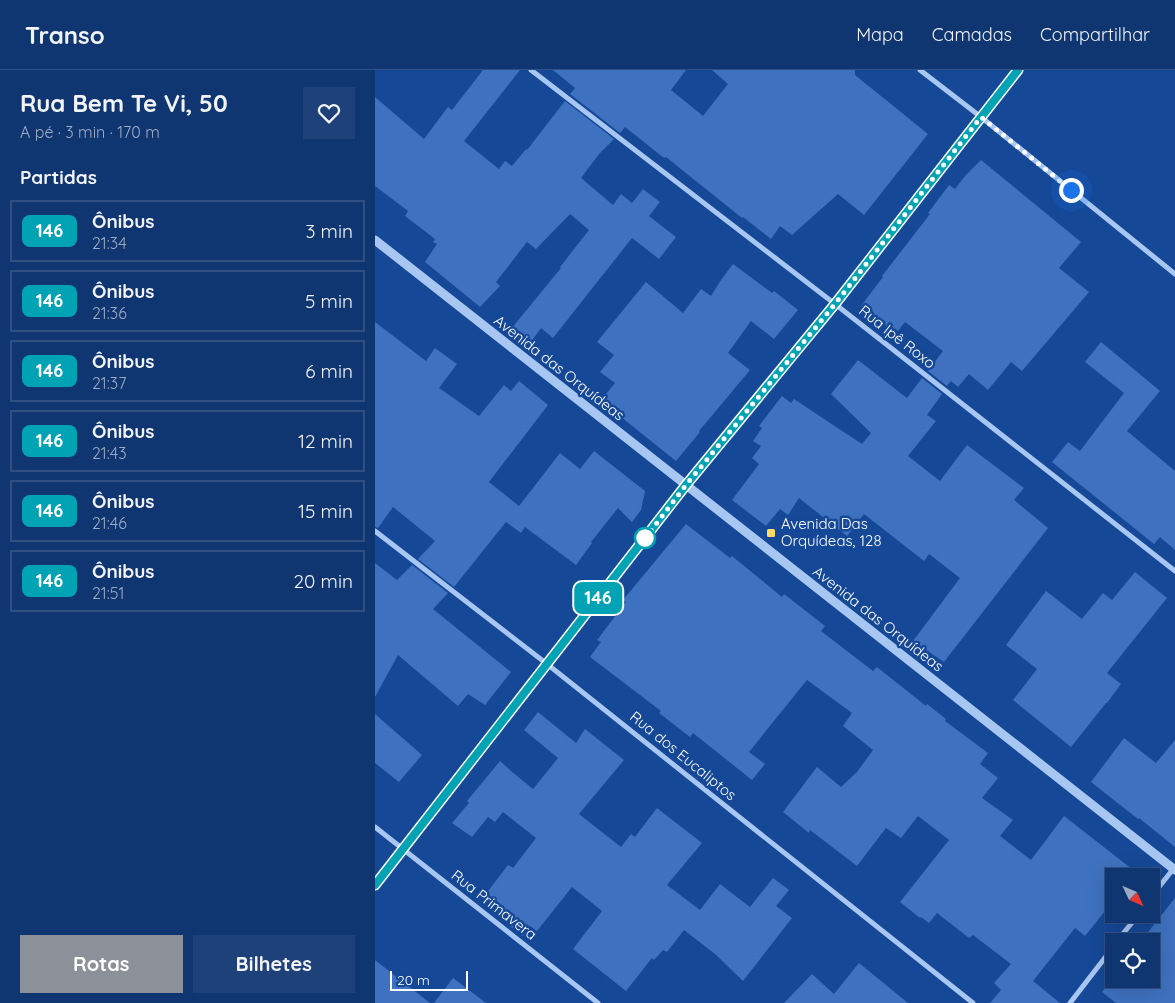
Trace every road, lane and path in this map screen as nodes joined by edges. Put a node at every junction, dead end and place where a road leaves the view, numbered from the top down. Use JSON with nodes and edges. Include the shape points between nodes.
{"nodes":[{"id":1,"x":531,"y":70,"type":"edge"},
{"id":2,"x":920,"y":70,"type":"edge"},
{"id":3,"x":1018,"y":70,"type":"edge"},
{"id":4,"x":981,"y":117,"type":"junction"},
{"id":5,"x":375,"y":240,"type":"edge"},
{"id":6,"x":1175,"y":274,"type":"edge"},
{"id":7,"x":835,"y":304,"type":"junction"},
{"id":8,"x":686,"y":485,"type":"junction"},
{"id":9,"x":375,"y":531,"type":"edge"},
{"id":10,"x":1175,"y":571,"type":"edge"},
{"id":11,"x":547,"y":664,"type":"junction"},
{"id":12,"x":375,"y":827,"type":"edge"},
{"id":13,"x":403,"y":848,"type":"junction"},
{"id":14,"x":1174,"y":868,"type":"edge"},
{"id":15,"x":375,"y":885,"type":"edge"},
{"id":16,"x":1160,"y":886,"type":"edge"},
{"id":17,"x":1132,"y":923,"type":"edge"},
{"id":18,"x":1124,"y":933,"type":"edge"},
{"id":19,"x":1105,"y":957,"type":"edge"},
{"id":20,"x":598,"y":1003,"type":"edge"},
{"id":21,"x":973,"y":1003,"type":"edge"},
{"id":22,"x":1069,"y":1003,"type":"edge"}],
"edges":[{"from":1,"to":7,"type":"street","name":"Rua Ipê Roxo"},
{"from":2,"to":4,"type":"street"},
{"from":3,"to":4,"type":"street"},
{"from":4,"to":6,"type":"street"},
{"from":4,"to":7,"type":"street"},
{"from":5,"to":8,"type":"street","name":"Avenida das Orquídeas"},
{"from":7,"to":8,"type":"street"},
{"from":7,"to":10,"type":"street","name":"Rua Ipê Roxo"},
{"from":8,"to":11,"type":"street"},
{"from":8,"to":14,"type":"street","name":"Avenida das Orquídeas"},
{"from":9,"to":11,"type":"street","name":"Rua dos Eucaliptos"},
{"from":11,"to":13,"type":"street"},
{"from":11,"to":21,"type":"street","name":"Rua dos Eucaliptos"},
{"from":12,"to":13,"type":"street","name":"Rua Primavera"},
{"from":13,"to":15,"type":"street"},
{"from":13,"to":20,"type":"street","name":"Rua Primavera"},
{"from":14,"to":16,"type":"street"},
{"from":17,"to":18,"type":"street"},
{"from":19,"to":22,"type":"street"}]}
